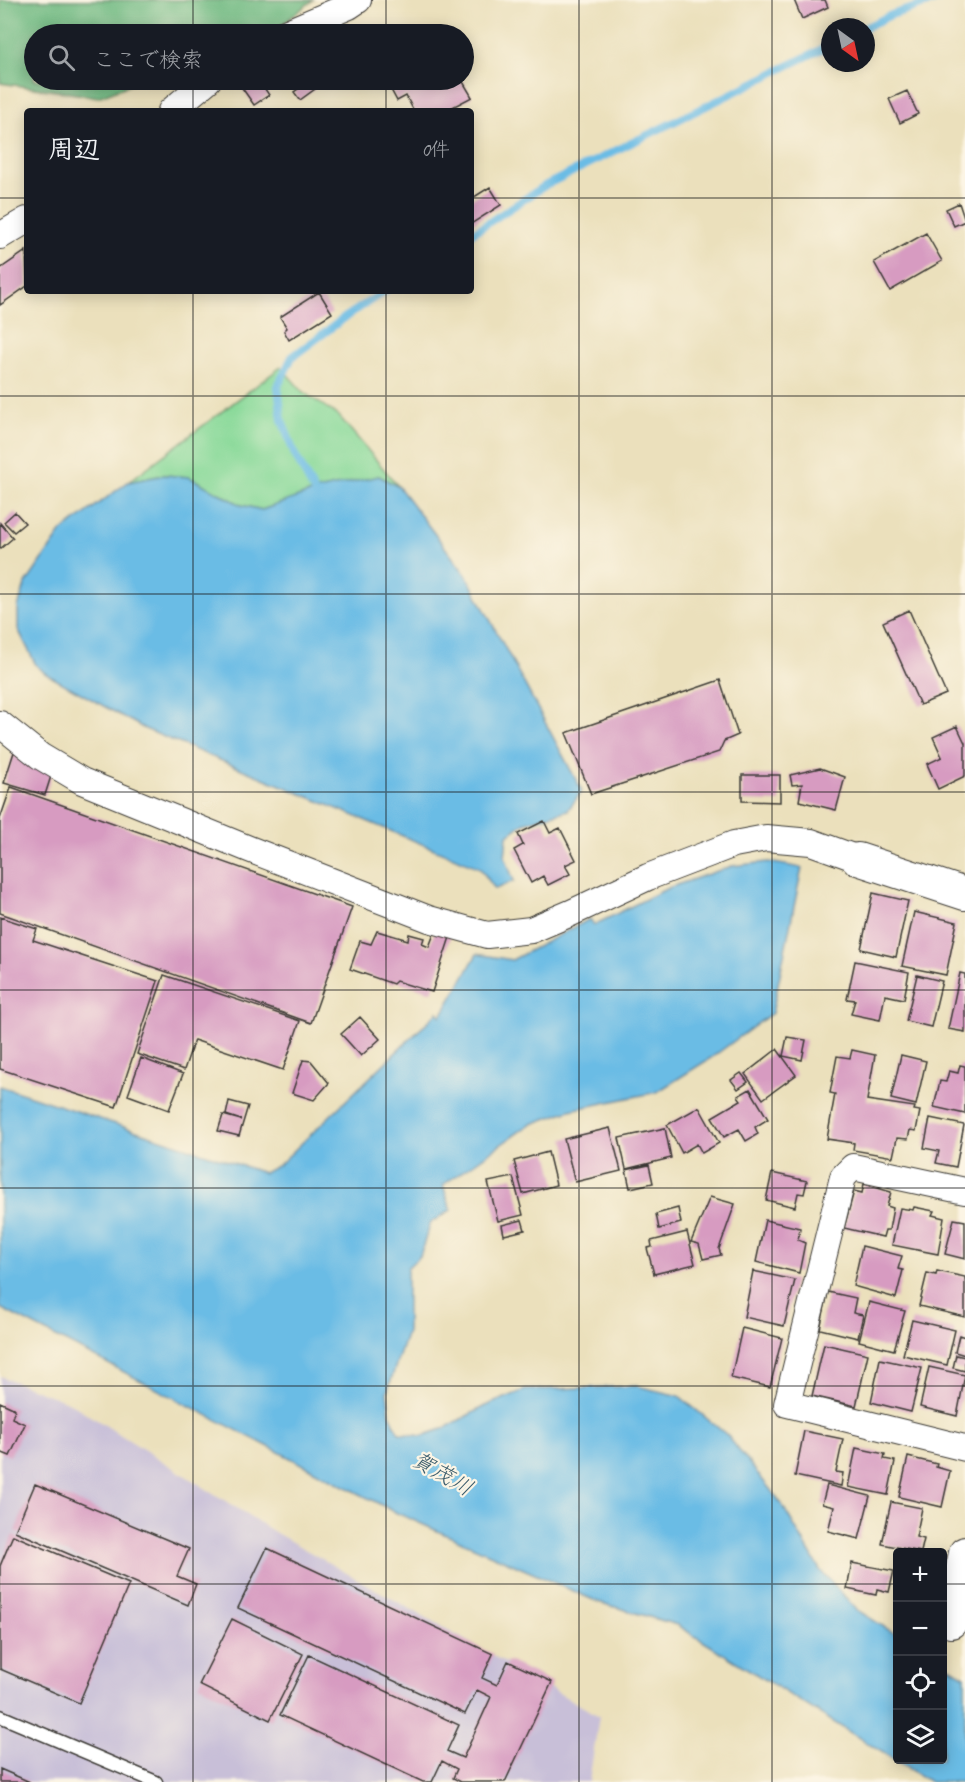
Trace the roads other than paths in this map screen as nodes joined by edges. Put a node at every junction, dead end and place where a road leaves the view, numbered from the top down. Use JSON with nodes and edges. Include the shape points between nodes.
{"nodes":[{"id":1,"x":358,"y":0,"type":"edge"},
{"id":2,"x":307,"y":24,"type":"edge"},
{"id":3,"x":196,"y":90,"type":"edge"},
{"id":4,"x":175,"y":108,"type":"edge"},
{"id":5,"x":24,"y":222,"type":"edge"},
{"id":6,"x":0,"y":236,"type":"edge"},
{"id":7,"x":0,"y":724,"type":"edge"},
{"id":8,"x":858,"y":859,"type":"joint"},
{"id":9,"x":965,"y":894,"type":"edge"},
{"id":10,"x":965,"y":1191,"type":"edge"},
{"id":11,"x":965,"y":1448,"type":"edge"},
{"id":12,"x":965,"y":1553,"type":"edge"},
{"id":13,"x":958,"y":1627,"type":"edge"},
{"id":14,"x":0,"y":1716,"type":"edge"},
{"id":15,"x":156,"y":1782,"type":"edge"}],
"edges":[{"from":1,"to":2,"type":"street"},
{"from":3,"to":4,"type":"street"},
{"from":5,"to":6,"type":"street"},
{"from":7,"to":8,"type":"street","via":[[40,756],[82,781],[429,918],[488,935],[531,930],[648,877],[734,844],[766,838],[811,842]]},
{"from":8,"to":9,"type":"street"},
{"from":10,"to":11,"type":"street","via":[[853,1167],[843,1177],[787,1404]]},
{"from":12,"to":13,"type":"street"},
{"from":14,"to":15,"type":"lane"}]}
